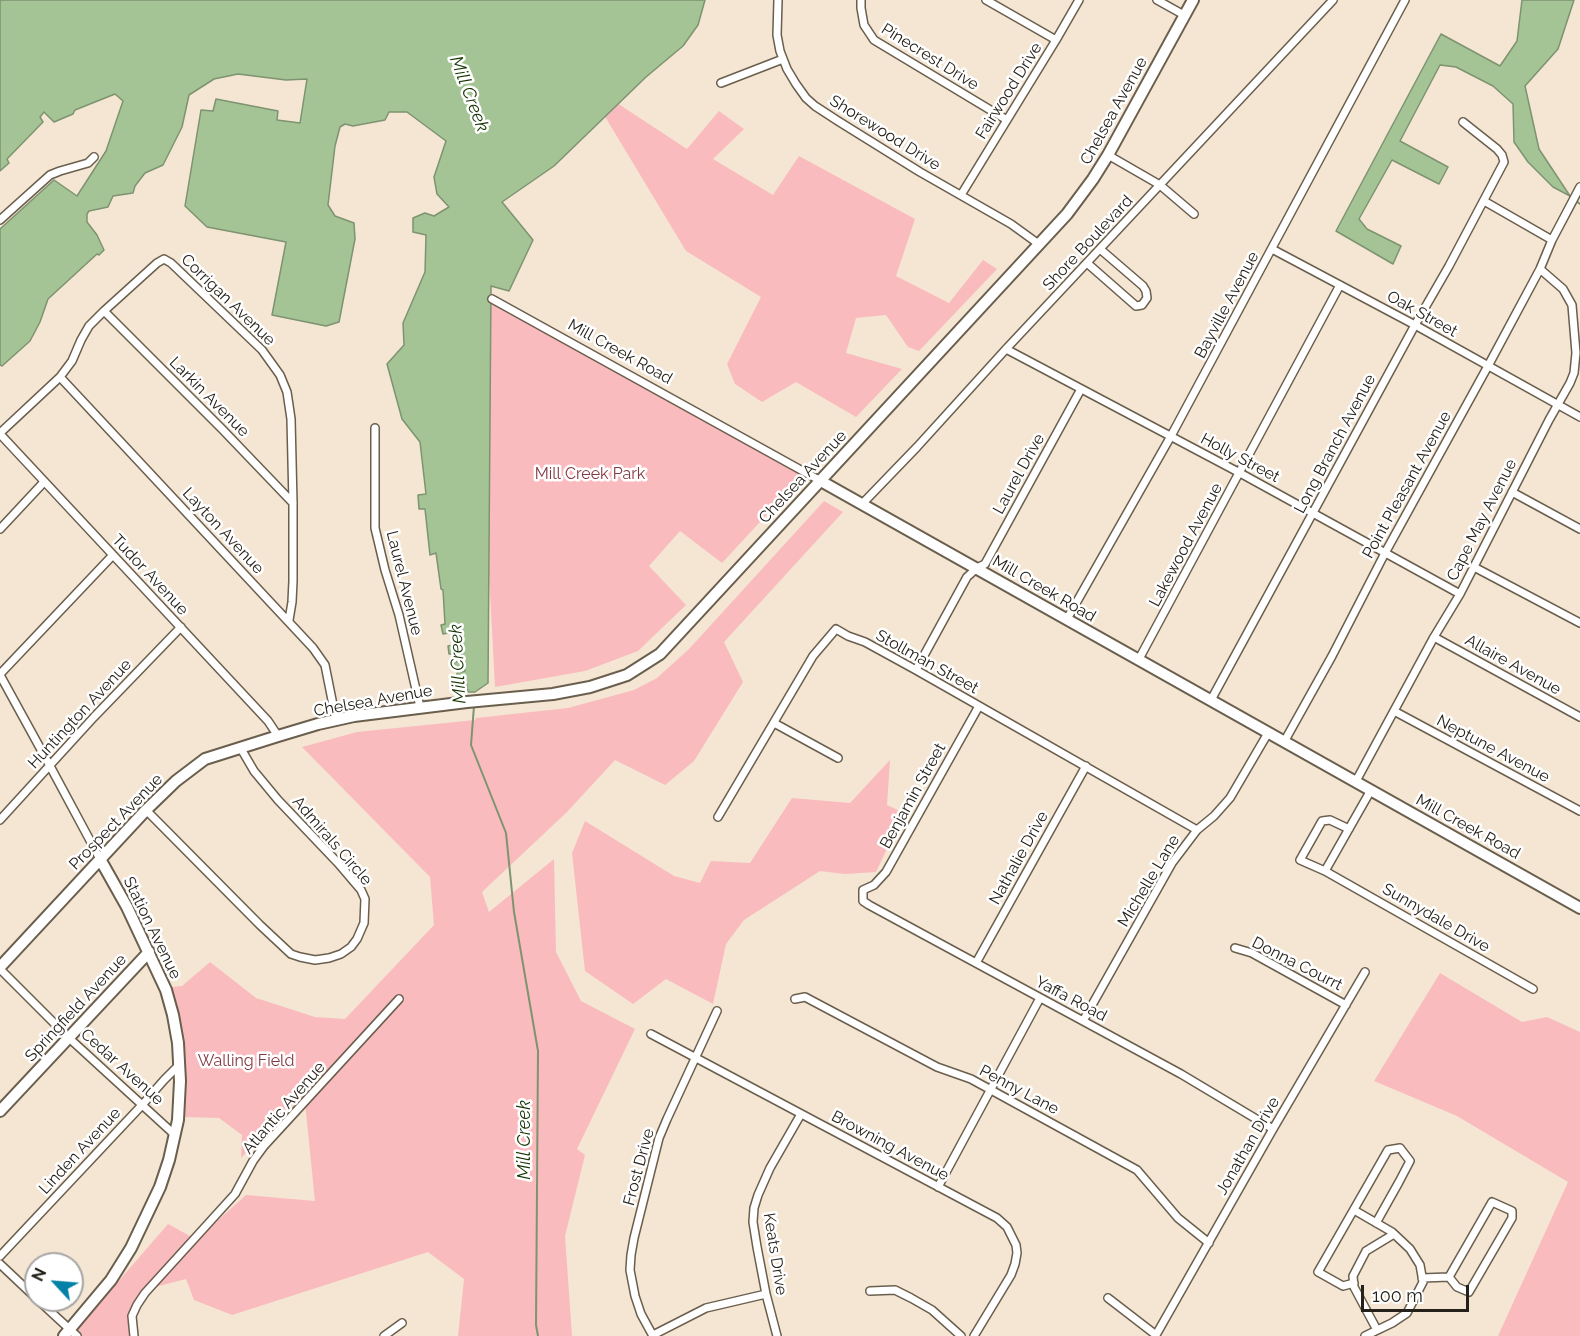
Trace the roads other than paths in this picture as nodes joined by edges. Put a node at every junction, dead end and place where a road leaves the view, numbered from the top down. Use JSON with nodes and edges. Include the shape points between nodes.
{"nodes":[{"id":1,"x":778,"y":0,"type":"edge"},
{"id":2,"x":861,"y":0,"type":"edge"},
{"id":3,"x":986,"y":0,"type":"edge"},
{"id":4,"x":1079,"y":0,"type":"edge"},
{"id":5,"x":1157,"y":0,"type":"edge"},
{"id":6,"x":1192,"y":0,"type":"edge"},
{"id":7,"x":1333,"y":0,"type":"edge"},
{"id":8,"x":1405,"y":0,"type":"edge"},
{"id":9,"x":1184,"y":15,"type":"junction"},
{"id":10,"x":1056,"y":40,"type":"junction"},
{"id":11,"x":783,"y":59,"type":"junction"},
{"id":12,"x":721,"y":83,"type":"dead end"},
{"id":13,"x":1007,"y":120,"type":"junction"},
{"id":14,"x":1463,"y":122,"type":"dead end"},
{"id":15,"x":1107,"y":155,"type":"junction"},
{"id":16,"x":94,"y":157,"type":"dead end"},
{"id":17,"x":1160,"y":185,"type":"junction"},
{"id":18,"x":1580,"y":187,"type":"edge"},
{"id":19,"x":961,"y":195,"type":"junction"},
{"id":20,"x":1484,"y":201,"type":"junction"},
{"id":21,"x":1194,"y":214,"type":"dead end"},
{"id":22,"x":0,"y":220,"type":"edge"},
{"id":23,"x":1552,"y":240,"type":"junction"},
{"id":24,"x":1040,"y":245,"type":"junction"},
{"id":25,"x":1100,"y":249,"type":"junction"},
{"id":26,"x":1272,"y":249,"type":"junction"},
{"id":27,"x":1087,"y":263,"type":"junction"},
{"id":28,"x":1540,"y":269,"type":"junction"},
{"id":29,"x":1340,"y":285,"type":"junction"},
{"id":30,"x":492,"y":299,"type":"dead end"},
{"id":31,"x":104,"y":311,"type":"junction"},
{"id":32,"x":1415,"y":325,"type":"junction"},
{"id":33,"x":1006,"y":349,"type":"junction"},
{"id":34,"x":1488,"y":366,"type":"junction"},
{"id":35,"x":60,"y":377,"type":"junction"},
{"id":36,"x":1081,"y":389,"type":"junction"},
{"id":37,"x":1558,"y":405,"type":"junction"},
{"id":38,"x":1580,"y":417,"type":"edge"},
{"id":39,"x":375,"y":428,"type":"dead end"},
{"id":40,"x":0,"y":434,"type":"edge"},
{"id":41,"x":1171,"y":436,"type":"junction"},
{"id":42,"x":1240,"y":473,"type":"junction"},
{"id":43,"x":819,"y":480,"type":"junction"},
{"id":44,"x":44,"y":482,"type":"junction"},
{"id":45,"x":1512,"y":492,"type":"junction"},
{"id":46,"x":293,"y":503,"type":"junction"},
{"id":47,"x":862,"y":504,"type":"junction"},
{"id":48,"x":1313,"y":513,"type":"junction"},
{"id":49,"x":0,"y":529,"type":"edge"},
{"id":50,"x":1580,"y":529,"type":"edge"},
{"id":51,"x":1385,"y":553,"type":"junction"},
{"id":52,"x":113,"y":555,"type":"junction"},
{"id":53,"x":1473,"y":567,"type":"junction"},
{"id":54,"x":977,"y":568,"type":"junction"},
{"id":55,"x":1460,"y":594,"type":"junction"},
{"id":56,"x":1067,"y":619,"type":"junction"},
{"id":57,"x":288,"y":620,"type":"junction"},
{"id":58,"x":1580,"y":623,"type":"edge"},
{"id":59,"x":181,"y":627,"type":"junction"},
{"id":60,"x":1434,"y":637,"type":"junction"},
{"id":61,"x":1139,"y":659,"type":"junction"},
{"id":62,"x":916,"y":670,"type":"junction"},
{"id":63,"x":0,"y":674,"type":"edge"},
{"id":64,"x":1211,"y":700,"type":"junction"},
{"id":65,"x":979,"y":706,"type":"junction"},
{"id":66,"x":420,"y":707,"type":"junction"},
{"id":67,"x":1394,"y":711,"type":"junction"},
{"id":68,"x":1580,"y":717,"type":"edge"},
{"id":69,"x":336,"y":720,"type":"junction"},
{"id":70,"x":774,"y":723,"type":"junction"},
{"id":71,"x":1268,"y":733,"type":"junction"},
{"id":72,"x":278,"y":735,"type":"junction"},
{"id":73,"x":1284,"y":742,"type":"junction"},
{"id":74,"x":240,"y":747,"type":"junction"},
{"id":75,"x":838,"y":758,"type":"dead end"},
{"id":76,"x":50,"y":766,"type":"junction"},
{"id":77,"x":1086,"y":766,"type":"junction"},
{"id":78,"x":1356,"y":781,"type":"junction"},
{"id":79,"x":1371,"y":790,"type":"junction"},
{"id":80,"x":146,"y":810,"type":"junction"},
{"id":81,"x":1580,"y":811,"type":"edge"},
{"id":82,"x":718,"y":817,"type":"dead end"},
{"id":83,"x":0,"y":820,"type":"edge"},
{"id":84,"x":1349,"y":829,"type":"junction"},
{"id":85,"x":1197,"y":830,"type":"junction"},
{"id":86,"x":100,"y":859,"type":"junction"},
{"id":87,"x":1325,"y":871,"type":"junction"},
{"id":88,"x":862,"y":890,"type":"joint"},
{"id":89,"x":1580,"y":908,"type":"edge"},
{"id":90,"x":1234,"y":948,"type":"dead end"},
{"id":91,"x":149,"y":952,"type":"junction"},
{"id":92,"x":976,"y":963,"type":"junction"},
{"id":93,"x":0,"y":968,"type":"edge"},
{"id":94,"x":1365,"y":972,"type":"dead end"},
{"id":95,"x":1533,"y":989,"type":"dead end"},
{"id":96,"x":1040,"y":998,"type":"junction"},
{"id":97,"x":399,"y":999,"type":"dead end"},
{"id":98,"x":795,"y":999,"type":"dead end"},
{"id":99,"x":1346,"y":1005,"type":"junction"},
{"id":100,"x":717,"y":1011,"type":"dead end"},
{"id":101,"x":1083,"y":1021,"type":"junction"},
{"id":102,"x":651,"y":1034,"type":"dead end"},
{"id":103,"x":69,"y":1038,"type":"junction"},
{"id":104,"x":696,"y":1057,"type":"junction"},
{"id":105,"x":179,"y":1065,"type":"junction"},
{"id":106,"x":990,"y":1089,"type":"junction"},
{"id":107,"x":143,"y":1104,"type":"junction"},
{"id":108,"x":0,"y":1111,"type":"edge"},
{"id":109,"x":801,"y":1114,"type":"junction"},
{"id":110,"x":1273,"y":1129,"type":"junction"},
{"id":111,"x":175,"y":1135,"type":"junction"},
{"id":112,"x":938,"y":1187,"type":"junction"},
{"id":113,"x":1354,"y":1210,"type":"junction"},
{"id":114,"x":1376,"y":1223,"type":"junction"},
{"id":115,"x":1394,"y":1234,"type":"junction"},
{"id":116,"x":1209,"y":1243,"type":"junction"},
{"id":117,"x":0,"y":1256,"type":"edge"},
{"id":118,"x":0,"y":1264,"type":"edge"},
{"id":119,"x":1449,"y":1277,"type":"junction"},
{"id":120,"x":1422,"y":1278,"type":"junction"},
{"id":121,"x":1354,"y":1283,"type":"junction"},
{"id":122,"x":24,"y":1287,"type":"edge"},
{"id":123,"x":870,"y":1291,"type":"dead end"},
{"id":124,"x":766,"y":1294,"type":"junction"},
{"id":125,"x":1108,"y":1298,"type":"dead end"},
{"id":126,"x":49,"y":1312,"type":"edge"},
{"id":127,"x":402,"y":1323,"type":"dead end"},
{"id":128,"x":70,"y":1334,"type":"edge"},
{"id":129,"x":1370,"y":1334,"type":"edge"},
{"id":130,"x":1156,"y":1335,"type":"edge"},
{"id":131,"x":134,"y":1336,"type":"edge"},
{"id":132,"x":384,"y":1336,"type":"edge"},
{"id":133,"x":653,"y":1336,"type":"edge"},
{"id":134,"x":777,"y":1336,"type":"edge"},
{"id":135,"x":961,"y":1336,"type":"edge"},
{"id":136,"x":974,"y":1336,"type":"edge"}],
"edges":[{"from":1,"to":11,"type":"street","name":"Shorewood Drive","via":[[777,35]]},
{"from":2,"to":13,"type":"street","name":"Pinecrest Drive","via":[[864,25],[873,40]]},
{"from":3,"to":10,"type":"street"},
{"from":4,"to":10,"type":"street","name":"Fairwood Drive"},
{"from":5,"to":9,"type":"street"},
{"from":6,"to":9,"type":"main road","name":"Chelsea Avenue"},
{"from":7,"to":17,"type":"street","name":"Shore Boulevard"},
{"from":8,"to":26,"type":"street","name":"Bayville Avenue"},
{"from":9,"to":15,"type":"main road","name":"Chelsea Avenue"},
{"from":10,"to":13,"type":"street","name":"Fairwood Drive"},
{"from":11,"to":12,"type":"street"},
{"from":11,"to":19,"type":"street","name":"Shorewood Drive","via":[[796,84],[815,106]]},
{"from":13,"to":19,"type":"street","name":"Fairwood Drive"},
{"from":14,"to":20,"type":"street","name":"Long Branch Avenue","via":[[1503,155],[1504,162]]},
{"from":15,"to":17,"type":"street"},
{"from":15,"to":24,"type":"main road","name":"Chelsea Avenue","via":[[1067,214]]},
{"from":16,"to":22,"type":"street","via":[[88,163],[50,175]]},
{"from":17,"to":21,"type":"street"},
{"from":17,"to":25,"type":"street","name":"Shore Boulevard"},
{"from":18,"to":23,"type":"street","name":"Point Pleasant Avenue"},
{"from":19,"to":24,"type":"street","name":"Shorewood Drive"},
{"from":20,"to":23,"type":"street"},
{"from":20,"to":32,"type":"street","name":"Long Branch Avenue"},
{"from":23,"to":28,"type":"street","name":"Point Pleasant Avenue"},
{"from":24,"to":43,"type":"main road","name":"Chelsea Avenue"},
{"from":25,"to":27,"type":"street","name":"Shore Boulevard"},
{"from":25,"to":27,"type":"street","via":[[1143,286],[1147,298],[1142,305],[1136,306]]},
{"from":26,"to":29,"type":"street","name":"Oak Street"},
{"from":26,"to":41,"type":"street","name":"Bayville Avenue"},
{"from":27,"to":33,"type":"street","name":"Shore Boulevard"},
{"from":28,"to":34,"type":"street","name":"Point Pleasant Avenue"},
{"from":28,"to":37,"type":"street","name":"Cape May Avenue","via":[[1563,289],[1572,306],[1574,372]]},
{"from":29,"to":32,"type":"street","name":"Oak Street"},
{"from":29,"to":42,"type":"street","name":"Lakewood Avenue"},
{"from":30,"to":43,"type":"street","name":"Mill Creek Road"},
{"from":31,"to":35,"type":"street","via":[[89,326]]},
{"from":31,"to":46,"type":"street","name":"Larkin Avenue"},
{"from":31,"to":46,"type":"street","name":"Corrigan Avenue","via":[[164,259],[262,350],[287,392]]},
{"from":32,"to":34,"type":"street","name":"Oak Street"},
{"from":32,"to":48,"type":"street","name":"Long Branch Avenue"},
{"from":33,"to":36,"type":"street","name":"Holly Street"},
{"from":33,"to":47,"type":"street","name":"Shore Boulevard"},
{"from":34,"to":37,"type":"street","name":"Oak Street"},
{"from":34,"to":51,"type":"street","name":"Point Pleasant Avenue"},
{"from":35,"to":40,"type":"street"},
{"from":35,"to":57,"type":"street","name":"Layton Avenue"},
{"from":36,"to":41,"type":"street","name":"Holly Street"},
{"from":36,"to":54,"type":"street","name":"Laurel Drive","via":[[985,564]]},
{"from":37,"to":38,"type":"street","name":"Oak Street"},
{"from":37,"to":45,"type":"street","name":"Cape May Avenue"},
{"from":39,"to":66,"type":"street","name":"Laurel Avenue","via":[[375,528]]},
{"from":40,"to":44,"type":"street","name":"Tudor Avenue"},
{"from":41,"to":42,"type":"street","name":"Holly Street"},
{"from":41,"to":56,"type":"street","name":"Bayville Avenue"},
{"from":42,"to":48,"type":"street","name":"Holly Street"},
{"from":42,"to":61,"type":"street","name":"Lakewood Avenue"},
{"from":43,"to":47,"type":"main road","name":"Mill Creek Road"},
{"from":43,"to":66,"type":"main road","name":"Chelsea Avenue","via":[[684,629],[643,666],[610,681],[571,691]]},
{"from":44,"to":49,"type":"street"},
{"from":44,"to":52,"type":"street","name":"Tudor Avenue"},
{"from":45,"to":50,"type":"street"},
{"from":45,"to":53,"type":"street","name":"Cape May Avenue"},
{"from":46,"to":57,"type":"street","name":"Corrigan Avenue","via":[[293,581]]},
{"from":47,"to":54,"type":"main road","name":"Mill Creek Road"},
{"from":48,"to":51,"type":"street","name":"Holly Street"},
{"from":48,"to":64,"type":"street","name":"Long Branch Avenue"},
{"from":51,"to":55,"type":"street","name":"Holly Street"},
{"from":51,"to":73,"type":"street","name":"Point Pleasant Avenue"},
{"from":52,"to":59,"type":"street","name":"Tudor Avenue"},
{"from":52,"to":63,"type":"street"},
{"from":53,"to":55,"type":"street","name":"Cape May Avenue"},
{"from":53,"to":58,"type":"street"},
{"from":54,"to":56,"type":"main road","name":"Mill Creek Road"},
{"from":54,"to":62,"type":"street","name":"Laurel Drive","via":[[967,577]]},
{"from":55,"to":60,"type":"street","name":"Cape May Avenue"},
{"from":56,"to":61,"type":"main road","name":"Mill Creek Road"},
{"from":57,"to":69,"type":"street","name":"Layton Avenue","via":[[325,665]]},
{"from":59,"to":72,"type":"street","name":"Tudor Avenue"},
{"from":59,"to":76,"type":"street","name":"Huntington Avenue"},
{"from":60,"to":67,"type":"street","name":"Cape May Avenue"},
{"from":60,"to":68,"type":"street","name":"Allaire Avenue"},
{"from":61,"to":64,"type":"main road","name":"Mill Creek Road"},
{"from":62,"to":65,"type":"street","name":"Stollman Street"},
{"from":62,"to":70,"type":"street","name":"Stollman Street","via":[[836,628],[813,656]]},
{"from":63,"to":76,"type":"street","name":"Station Avenue"},
{"from":64,"to":71,"type":"main road","name":"Mill Creek Road"},
{"from":65,"to":77,"type":"street","name":"Stollman Street"},
{"from":65,"to":88,"type":"street","name":"Benjamin Street","via":[[886,872],[874,885]]},
{"from":66,"to":69,"type":"main road","name":"Chelsea Avenue"},
{"from":67,"to":78,"type":"street","name":"Cape May Avenue"},
{"from":67,"to":81,"type":"street","name":"Neptune Avenue"},
{"from":69,"to":72,"type":"main road","name":"Chelsea Avenue"},
{"from":70,"to":75,"type":"street"},
{"from":70,"to":82,"type":"street","name":"Stollman Street"},
{"from":71,"to":73,"type":"main road","name":"Mill Creek Road"},
{"from":71,"to":85,"type":"street","name":"Michelle Lane","via":[[1230,798]]},
{"from":72,"to":74,"type":"main road","name":"Prospect Avenue"},
{"from":73,"to":78,"type":"main road","name":"Mill Creek Road"},
{"from":74,"to":80,"type":"main road","name":"Prospect Avenue","via":[[205,759]]},
{"from":74,"to":80,"type":"street","name":"Admirals Circle","via":[[278,800],[361,890],[365,899],[364,923],[357,939],[341,954],[315,960],[291,954]]},
{"from":76,"to":83,"type":"street","name":"Huntington Avenue"},
{"from":76,"to":86,"type":"street","name":"Station Avenue"},
{"from":77,"to":85,"type":"street","name":"Stollman Street"},
{"from":77,"to":92,"type":"street","name":"Nathalie Drive"},
{"from":78,"to":79,"type":"main road","name":"Mill Creek Road"},
{"from":79,"to":84,"type":"street"},
{"from":79,"to":89,"type":"main road","name":"Mill Creek Road"},
{"from":80,"to":86,"type":"main road","name":"Prospect Avenue"},
{"from":84,"to":87,"type":"street"},
{"from":84,"to":87,"type":"street","name":"Sunnydale Drive","via":[[1330,820],[1322,821],[1300,860]]},
{"from":85,"to":101,"type":"street","name":"Michelle Lane","via":[[1172,863]]},
{"from":86,"to":91,"type":"main road","name":"Station Avenue"},
{"from":86,"to":93,"type":"main road","name":"Prospect Avenue"},
{"from":87,"to":95,"type":"street","name":"Sunnydale Drive"},
{"from":88,"to":92,"type":"street","name":"Yaffa Road","via":[[863,901]]},
{"from":90,"to":99,"type":"street","name":"Donna Courrt","via":[[1252,953]]},
{"from":91,"to":103,"type":"main road","name":"Springfield Avenue"},
{"from":91,"to":105,"type":"main road","name":"Station Avenue","via":[[173,1015]]},
{"from":92,"to":96,"type":"street","name":"Yaffa Road"},
{"from":93,"to":103,"type":"street","name":"Cedar Avenue"},
{"from":94,"to":99,"type":"street","name":"Jonathan Drive"},
{"from":96,"to":101,"type":"street","name":"Yaffa Road"},
{"from":96,"to":106,"type":"street"},
{"from":97,"to":131,"type":"street","name":"Atlantic Avenue","via":[[264,1146],[234,1194],[145,1293],[132,1316]]},
{"from":98,"to":106,"type":"street","name":"Penny Lane","via":[[806,997],[937,1067]]},
{"from":99,"to":110,"type":"street","name":"Jonathan Drive"},
{"from":100,"to":104,"type":"street","name":"Frost Drive"},
{"from":101,"to":110,"type":"street","name":"Yaffa Road"},
{"from":102,"to":104,"type":"street","name":"Browning Avenue"},
{"from":103,"to":107,"type":"street","name":"Cedar Avenue"},
{"from":103,"to":108,"type":"main road","name":"Springfield Avenue"},
{"from":104,"to":109,"type":"street","name":"Browning Avenue"},
{"from":104,"to":133,"type":"street","name":"Frost Drive","via":[[659,1138],[633,1238],[630,1270],[635,1296]]},
{"from":105,"to":107,"type":"street","name":"Linden Avenue"},
{"from":105,"to":111,"type":"main road","name":"Station Avenue"},
{"from":106,"to":112,"type":"street"},
{"from":106,"to":116,"type":"street","name":"Penny Lane","via":[[1137,1170],[1178,1218]]},
{"from":107,"to":111,"type":"street","name":"Cedar Avenue"},
{"from":107,"to":117,"type":"street","name":"Linden Avenue"},
{"from":109,"to":112,"type":"street","name":"Browning Avenue"},
{"from":109,"to":124,"type":"street","name":"Keats Drive","via":[[770,1168],[754,1208]]},
{"from":110,"to":116,"type":"street","name":"Jonathan Drive"},
{"from":111,"to":128,"type":"main road","name":"Station Avenue","via":[[160,1186],[131,1248]]},
{"from":112,"to":136,"type":"street","name":"Browning Avenue","via":[[997,1218],[1016,1245],[1011,1275]]},
{"from":113,"to":114,"type":"street"},
{"from":113,"to":114,"type":"street","via":[[1388,1150],[1400,1148],[1410,1161]]},
{"from":113,"to":121,"type":"street","via":[[1318,1272],[1344,1286]]},
{"from":114,"to":115,"type":"street"},
{"from":115,"to":120,"type":"street","via":[[1420,1265]]},
{"from":115,"to":121,"type":"street","via":[[1366,1251],[1353,1276]]},
{"from":116,"to":130,"type":"street","name":"Jonathan Drive"},
{"from":118,"to":122,"type":"street"},
{"from":119,"to":119,"type":"street","via":[[1492,1202],[1512,1211],[1512,1218],[1469,1292],[1457,1287]]},
{"from":119,"to":120,"type":"street"},
{"from":120,"to":129,"type":"street","via":[[1407,1313]]},
{"from":121,"to":129,"type":"street"},
{"from":123,"to":135,"type":"street","via":[[896,1290],[932,1310]]},
{"from":124,"to":133,"type":"street","via":[[706,1308]]},
{"from":124,"to":134,"type":"street","name":"Keats Drive"},
{"from":125,"to":130,"type":"street"},
{"from":126,"to":128,"type":"street"},
{"from":127,"to":132,"type":"street"}]}
